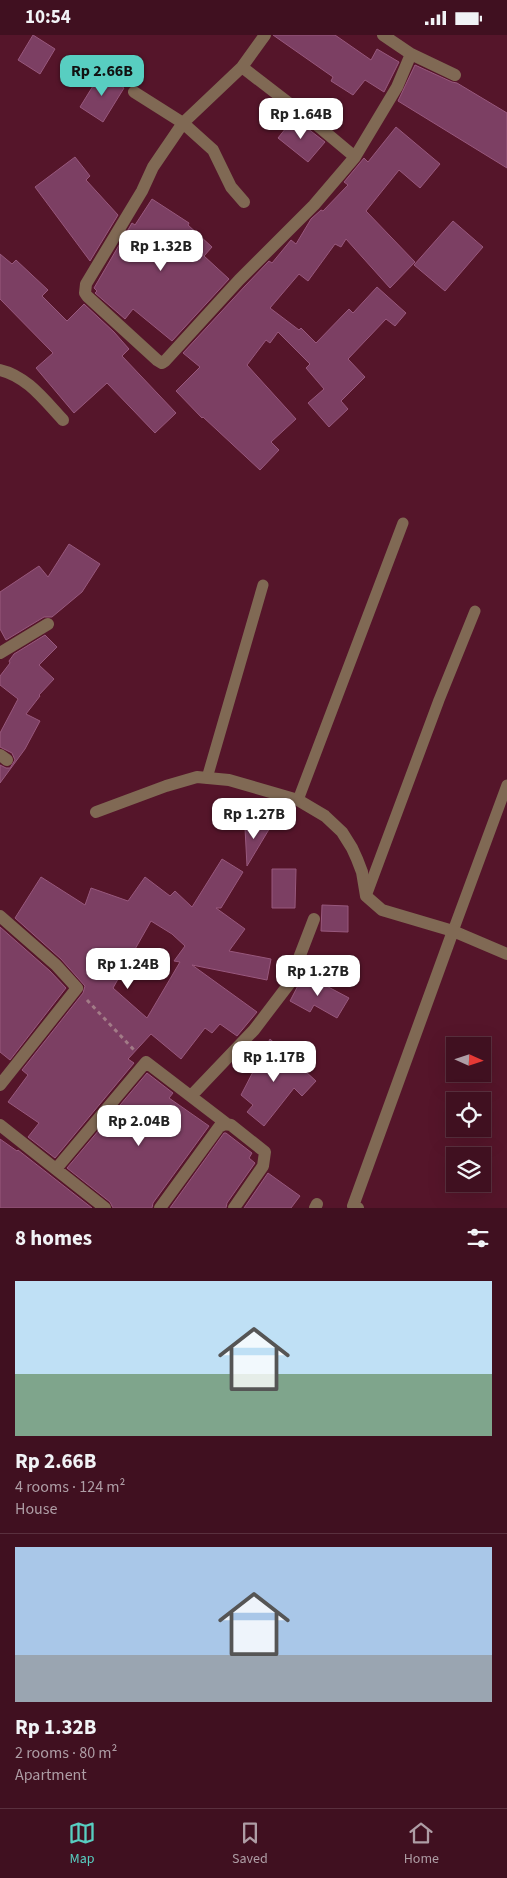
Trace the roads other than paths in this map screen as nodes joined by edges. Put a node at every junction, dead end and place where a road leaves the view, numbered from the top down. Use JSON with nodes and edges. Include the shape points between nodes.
{"nodes":[{"id":1,"x":264,"y":35,"type":"edge"},
{"id":2,"x":382,"y":35,"type":"edge"},
{"id":3,"x":411,"y":54,"type":"junction"},
{"id":4,"x":242,"y":67,"type":"junction"},
{"id":5,"x":455,"y":75,"type":"dead end"},
{"id":6,"x":134,"y":92,"type":"dead end"},
{"id":7,"x":183,"y":123,"type":"junction"},
{"id":8,"x":354,"y":157,"type":"junction"},
{"id":9,"x":244,"y":202,"type":"dead end"},
{"id":10,"x":0,"y":370,"type":"edge"},
{"id":11,"x":63,"y":420,"type":"dead end"},
{"id":12,"x":403,"y":523,"type":"dead end"},
{"id":13,"x":263,"y":585,"type":"dead end"},
{"id":14,"x":475,"y":611,"type":"dead end"},
{"id":15,"x":48,"y":624,"type":"dead end"},
{"id":16,"x":0,"y":653,"type":"edge"},
{"id":17,"x":208,"y":778,"type":"junction"},
{"id":18,"x":507,"y":785,"type":"edge"},
{"id":19,"x":298,"y":800,"type":"junction"},
{"id":20,"x":96,"y":812,"type":"dead end"},
{"id":21,"x":366,"y":896,"type":"junction"},
{"id":22,"x":0,"y":916,"type":"edge"},
{"id":23,"x":314,"y":919,"type":"dead end"},
{"id":24,"x":453,"y":931,"type":"junction"},
{"id":25,"x":507,"y":954,"type":"edge"},
{"id":26,"x":0,"y":1085,"type":"edge"},
{"id":27,"x":191,"y":1096,"type":"junction"},
{"id":28,"x":0,"y":1125,"type":"edge"},
{"id":29,"x":227,"y":1125,"type":"junction"},
{"id":30,"x":56,"y":1169,"type":"junction"},
{"id":31,"x":105,"y":1208,"type":"edge"},
{"id":32,"x":160,"y":1208,"type":"edge"},
{"id":33,"x":234,"y":1208,"type":"edge"},
{"id":34,"x":358,"y":1208,"type":"edge"}],
"edges":[{"from":1,"to":4,"type":"street"},
{"from":2,"to":3,"type":"street"},
{"from":3,"to":5,"type":"street"},
{"from":3,"to":8,"type":"street","via":[[397,87]]},
{"from":4,"to":7,"type":"street"},
{"from":4,"to":8,"type":"street"},
{"from":6,"to":7,"type":"street"},
{"from":7,"to":8,"type":"street","via":[[153,167],[85,290],[87,296],[162,363],[314,205]]},
{"from":7,"to":9,"type":"street","via":[[213,150],[231,187]]},
{"from":10,"to":11,"type":"street","via":[[32,387]]},
{"from":12,"to":19,"type":"lane"},
{"from":13,"to":17,"type":"lane"},
{"from":14,"to":21,"type":"lane"},
{"from":15,"to":16,"type":"street"},
{"from":17,"to":19,"type":"street","via":[[229,779]]},
{"from":17,"to":20,"type":"street","via":[[197,777],[166,786]]},
{"from":18,"to":24,"type":"lane"},
{"from":19,"to":21,"type":"street","via":[[325,816],[342,833],[362,872]]},
{"from":21,"to":24,"type":"street","via":[[382,910]]},
{"from":22,"to":26,"type":"street","via":[[77,988]]},
{"from":23,"to":27,"type":"street","via":[[290,984],[254,1030]]},
{"from":24,"to":25,"type":"street"},
{"from":24,"to":34,"type":"street","via":[[353,1206]]},
{"from":27,"to":29,"type":"street"},
{"from":27,"to":30,"type":"street","via":[[146,1063]]},
{"from":28,"to":30,"type":"street"},
{"from":29,"to":32,"type":"street","via":[[219,1127]]},
{"from":29,"to":33,"type":"street","via":[[265,1152],[266,1157]]},
{"from":30,"to":31,"type":"street"}]}
